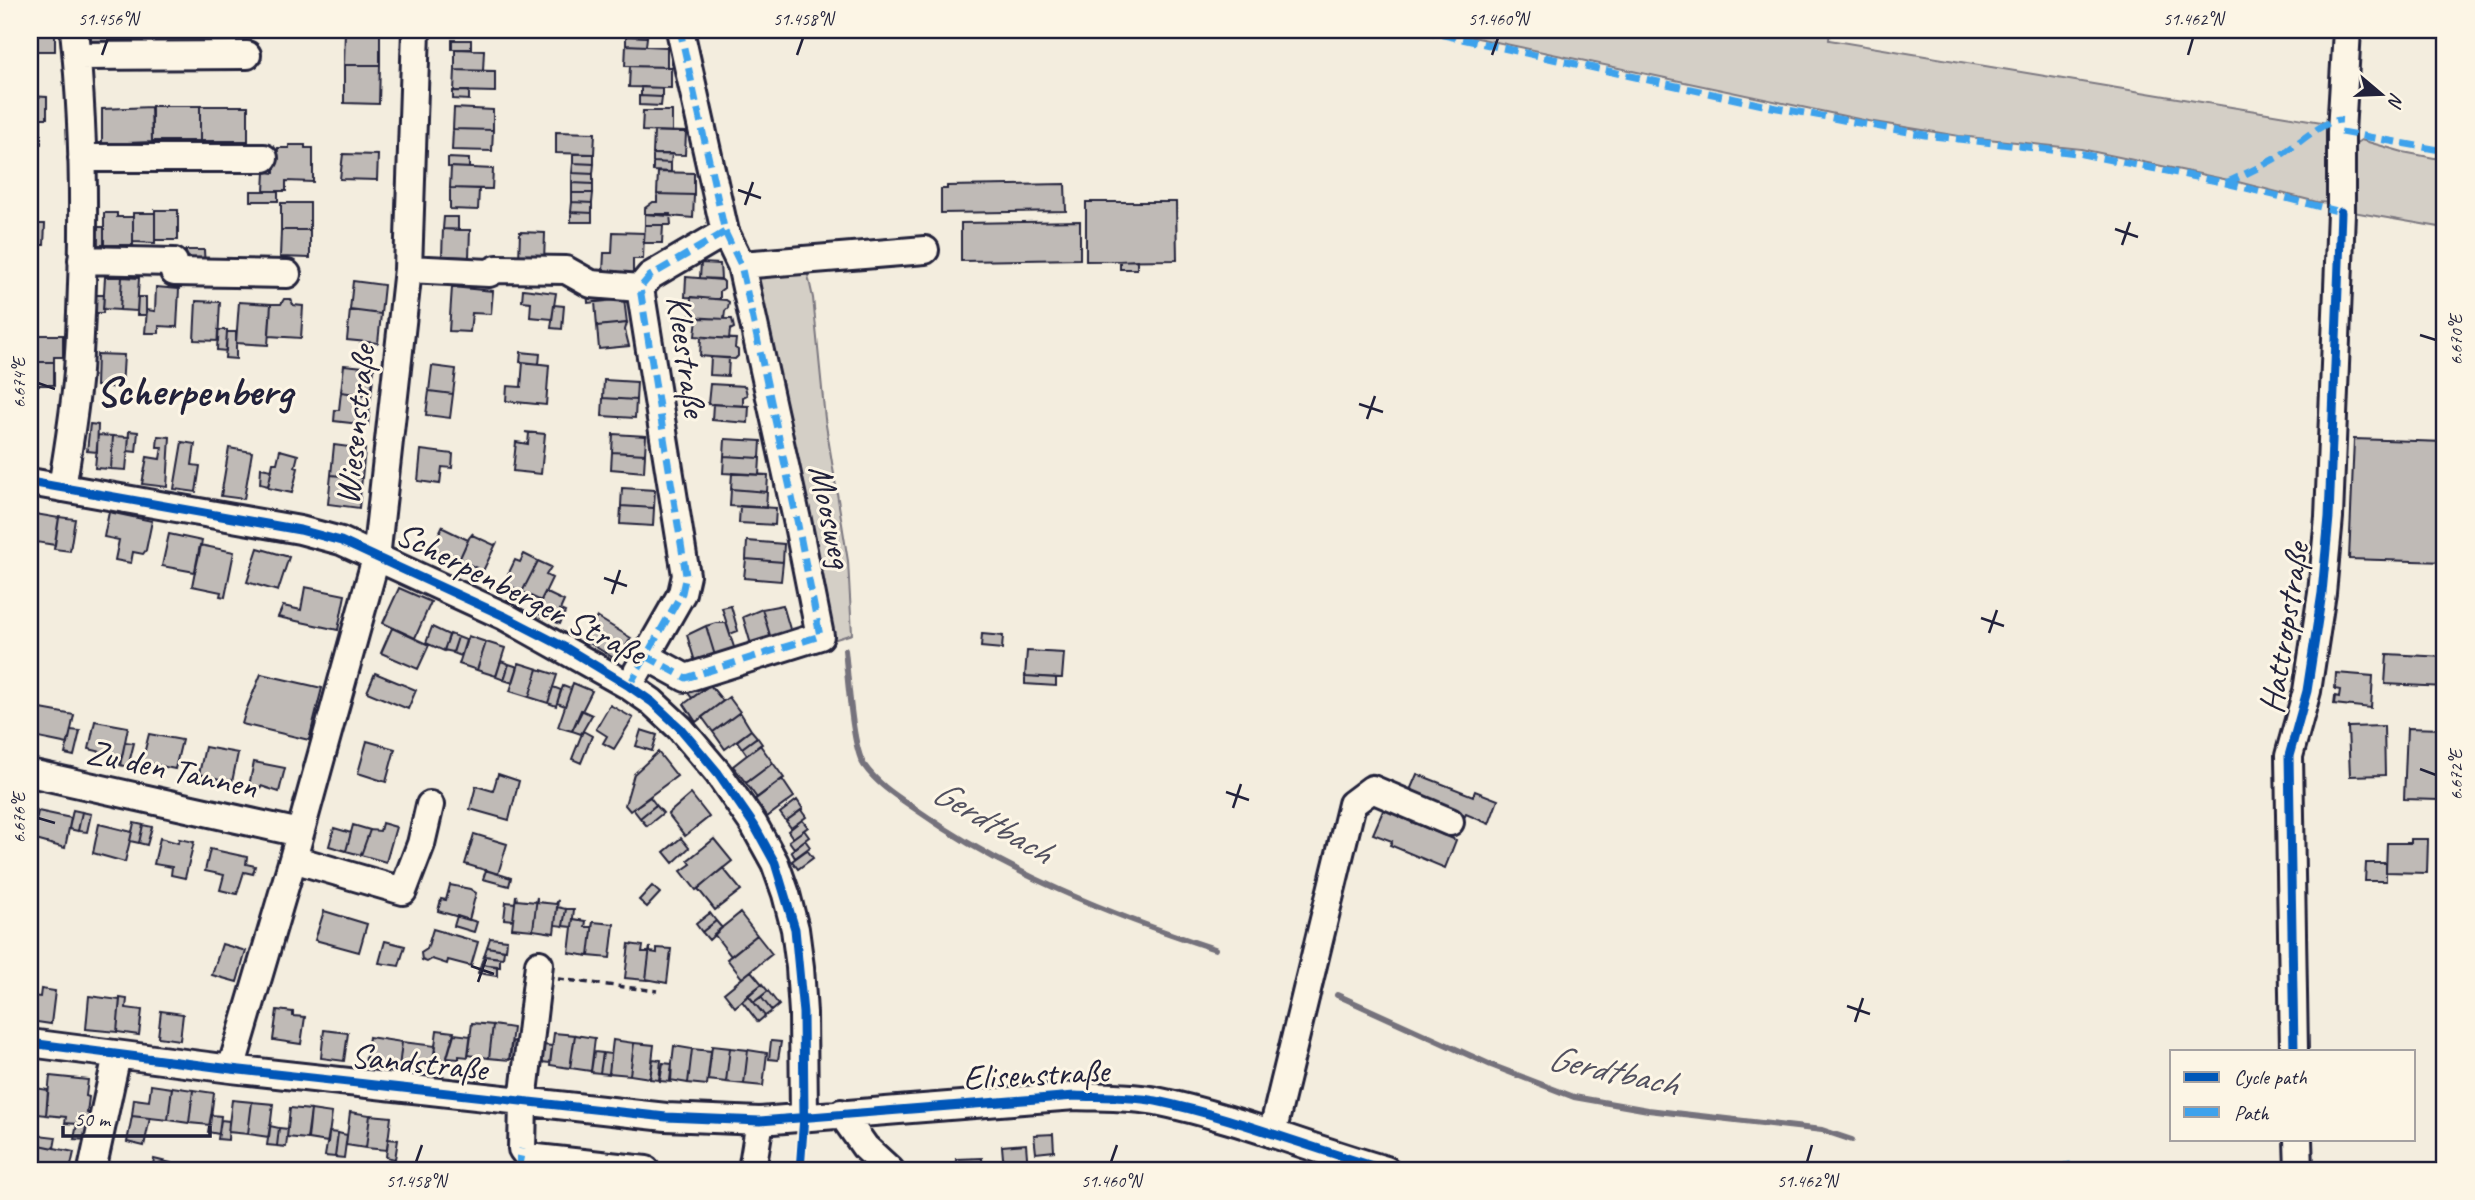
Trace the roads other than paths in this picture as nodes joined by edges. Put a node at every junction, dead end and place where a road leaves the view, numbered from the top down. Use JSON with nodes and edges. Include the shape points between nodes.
{"nodes":[{"id":1,"x":416,"y":30,"type":"edge"},
{"id":2,"x":680,"y":30,"type":"edge"},
{"id":3,"x":2347,"y":30,"type":"edge"},
{"id":4,"x":75,"y":43,"type":"edge"},
{"id":5,"x":247,"y":55,"type":"dead end"},
{"id":6,"x":82,"y":158,"type":"junction"},
{"id":7,"x":264,"y":158,"type":"dead end"},
{"id":8,"x":725,"y":232,"type":"junction"},
{"id":9,"x":925,"y":250,"type":"dead end"},
{"id":10,"x":82,"y":260,"type":"junction"},
{"id":11,"x":741,"y":265,"type":"junction"},
{"id":12,"x":408,"y":269,"type":"junction"},
{"id":13,"x":287,"y":274,"type":"dead end"},
{"id":14,"x":640,"y":288,"type":"junction"},
{"id":15,"x":30,"y":482,"type":"edge"},
{"id":16,"x":62,"y":488,"type":"junction"},
{"id":17,"x":376,"y":558,"type":"junction"},
{"id":18,"x":646,"y":656,"type":"junction"},
{"id":19,"x":629,"y":686,"type":"junction"},
{"id":20,"x":30,"y":773,"type":"edge"},
{"id":21,"x":430,"y":805,"type":"dead end"},
{"id":22,"x":1450,"y":822,"type":"dead end"},
{"id":23,"x":300,"y":833,"type":"junction"},
{"id":24,"x":293,"y":859,"type":"junction"},
{"id":25,"x":538,"y":970,"type":"road end"},
{"id":26,"x":30,"y":1043,"type":"edge"},
{"id":27,"x":2294,"y":1050,"type":"edge"},
{"id":28,"x":117,"y":1055,"type":"junction"},
{"id":29,"x":231,"y":1069,"type":"junction"},
{"id":30,"x":523,"y":1102,"type":"junction"},
{"id":31,"x":841,"y":1113,"type":"junction"},
{"id":32,"x":804,"y":1116,"type":"junction"},
{"id":33,"x":760,"y":1121,"type":"junction"},
{"id":34,"x":1272,"y":1134,"type":"junction"},
{"id":35,"x":2298,"y":1140,"type":"edge"},
{"id":36,"x":92,"y":1170,"type":"edge"},
{"id":37,"x":646,"y":1170,"type":"edge"},
{"id":38,"x":752,"y":1170,"type":"edge"},
{"id":39,"x":890,"y":1170,"type":"edge"},
{"id":40,"x":1386,"y":1170,"type":"edge"},
{"id":41,"x":2299,"y":1170,"type":"edge"}],
"edges":[{"from":1,"to":12,"type":"street","name":"Wiesenstraße"},
{"from":2,"to":8,"type":"street"},
{"from":3,"to":27,"type":"street","name":"Hattropstraße","via":[[2329,517],[2322,593],[2290,756]]},
{"from":4,"to":5,"type":"street"},
{"from":4,"to":6,"type":"street"},
{"from":6,"to":7,"type":"street"},
{"from":6,"to":10,"type":"street"},
{"from":8,"to":11,"type":"street","name":"Moosweg"},
{"from":8,"to":14,"type":"street","name":"Kleestraße","via":[[650,276]]},
{"from":9,"to":11,"type":"street"},
{"from":10,"to":13,"type":"street","via":[[174,262],[174,272]]},
{"from":10,"to":16,"type":"street","via":[[78,373]]},
{"from":11,"to":18,"type":"street","name":"Moosweg","via":[[820,636],[686,678]]},
{"from":12,"to":14,"type":"street","via":[[566,270],[591,284]]},
{"from":12,"to":17,"type":"street","name":"Wiesenstraße"},
{"from":14,"to":18,"type":"street","name":"Kleestraße","via":[[686,575],[682,593]]},
{"from":15,"to":16,"type":"street","name":"Scherpenberger Straße"},
{"from":16,"to":17,"type":"street","name":"Scherpenberger Straße","via":[[300,530],[341,541]]},
{"from":17,"to":19,"type":"street","name":"Scherpenberger Straße","via":[[504,616]]},
{"from":17,"to":23,"type":"street","name":"Wiesenstraße"},
{"from":18,"to":19,"type":"street","name":"Kleestraße"},
{"from":19,"to":32,"type":"street","name":"Scherpenberger Straße","via":[[680,728],[718,773],[775,863],[795,929],[800,967]]},
{"from":20,"to":23,"type":"street","name":"Zu den Tannen"},
{"from":21,"to":24,"type":"street","via":[[404,891]]},
{"from":22,"to":34,"type":"street","via":[[1372,789],[1353,804]]},
{"from":23,"to":24,"type":"street","name":"Wiesenstraße"},
{"from":24,"to":29,"type":"street","name":"Wiesenstraße"},
{"from":25,"to":30,"type":"street","name":"Sandstraße"},
{"from":26,"to":28,"type":"street","name":"Sandstraße"},
{"from":28,"to":29,"type":"street","name":"Sandstraße"},
{"from":28,"to":36,"type":"street"},
{"from":29,"to":30,"type":"street","name":"Sandstraße"},
{"from":30,"to":33,"type":"street","name":"Sandstraße","via":[[666,1117]]},
{"from":30,"to":37,"type":"street","via":[[523,1149],[528,1157]]},
{"from":31,"to":32,"type":"street","name":"Elisenstraße"},
{"from":31,"to":34,"type":"street","name":"Elisenstraße","via":[[1076,1096],[1127,1098],[1197,1111]]},
{"from":31,"to":39,"type":"street","via":[[865,1147]]},
{"from":32,"to":33,"type":"street","name":"Sandstraße"},
{"from":33,"to":38,"type":"street"},
{"from":34,"to":40,"type":"street","name":"Elisenstraße"},
{"from":35,"to":41,"type":"street"}]}
